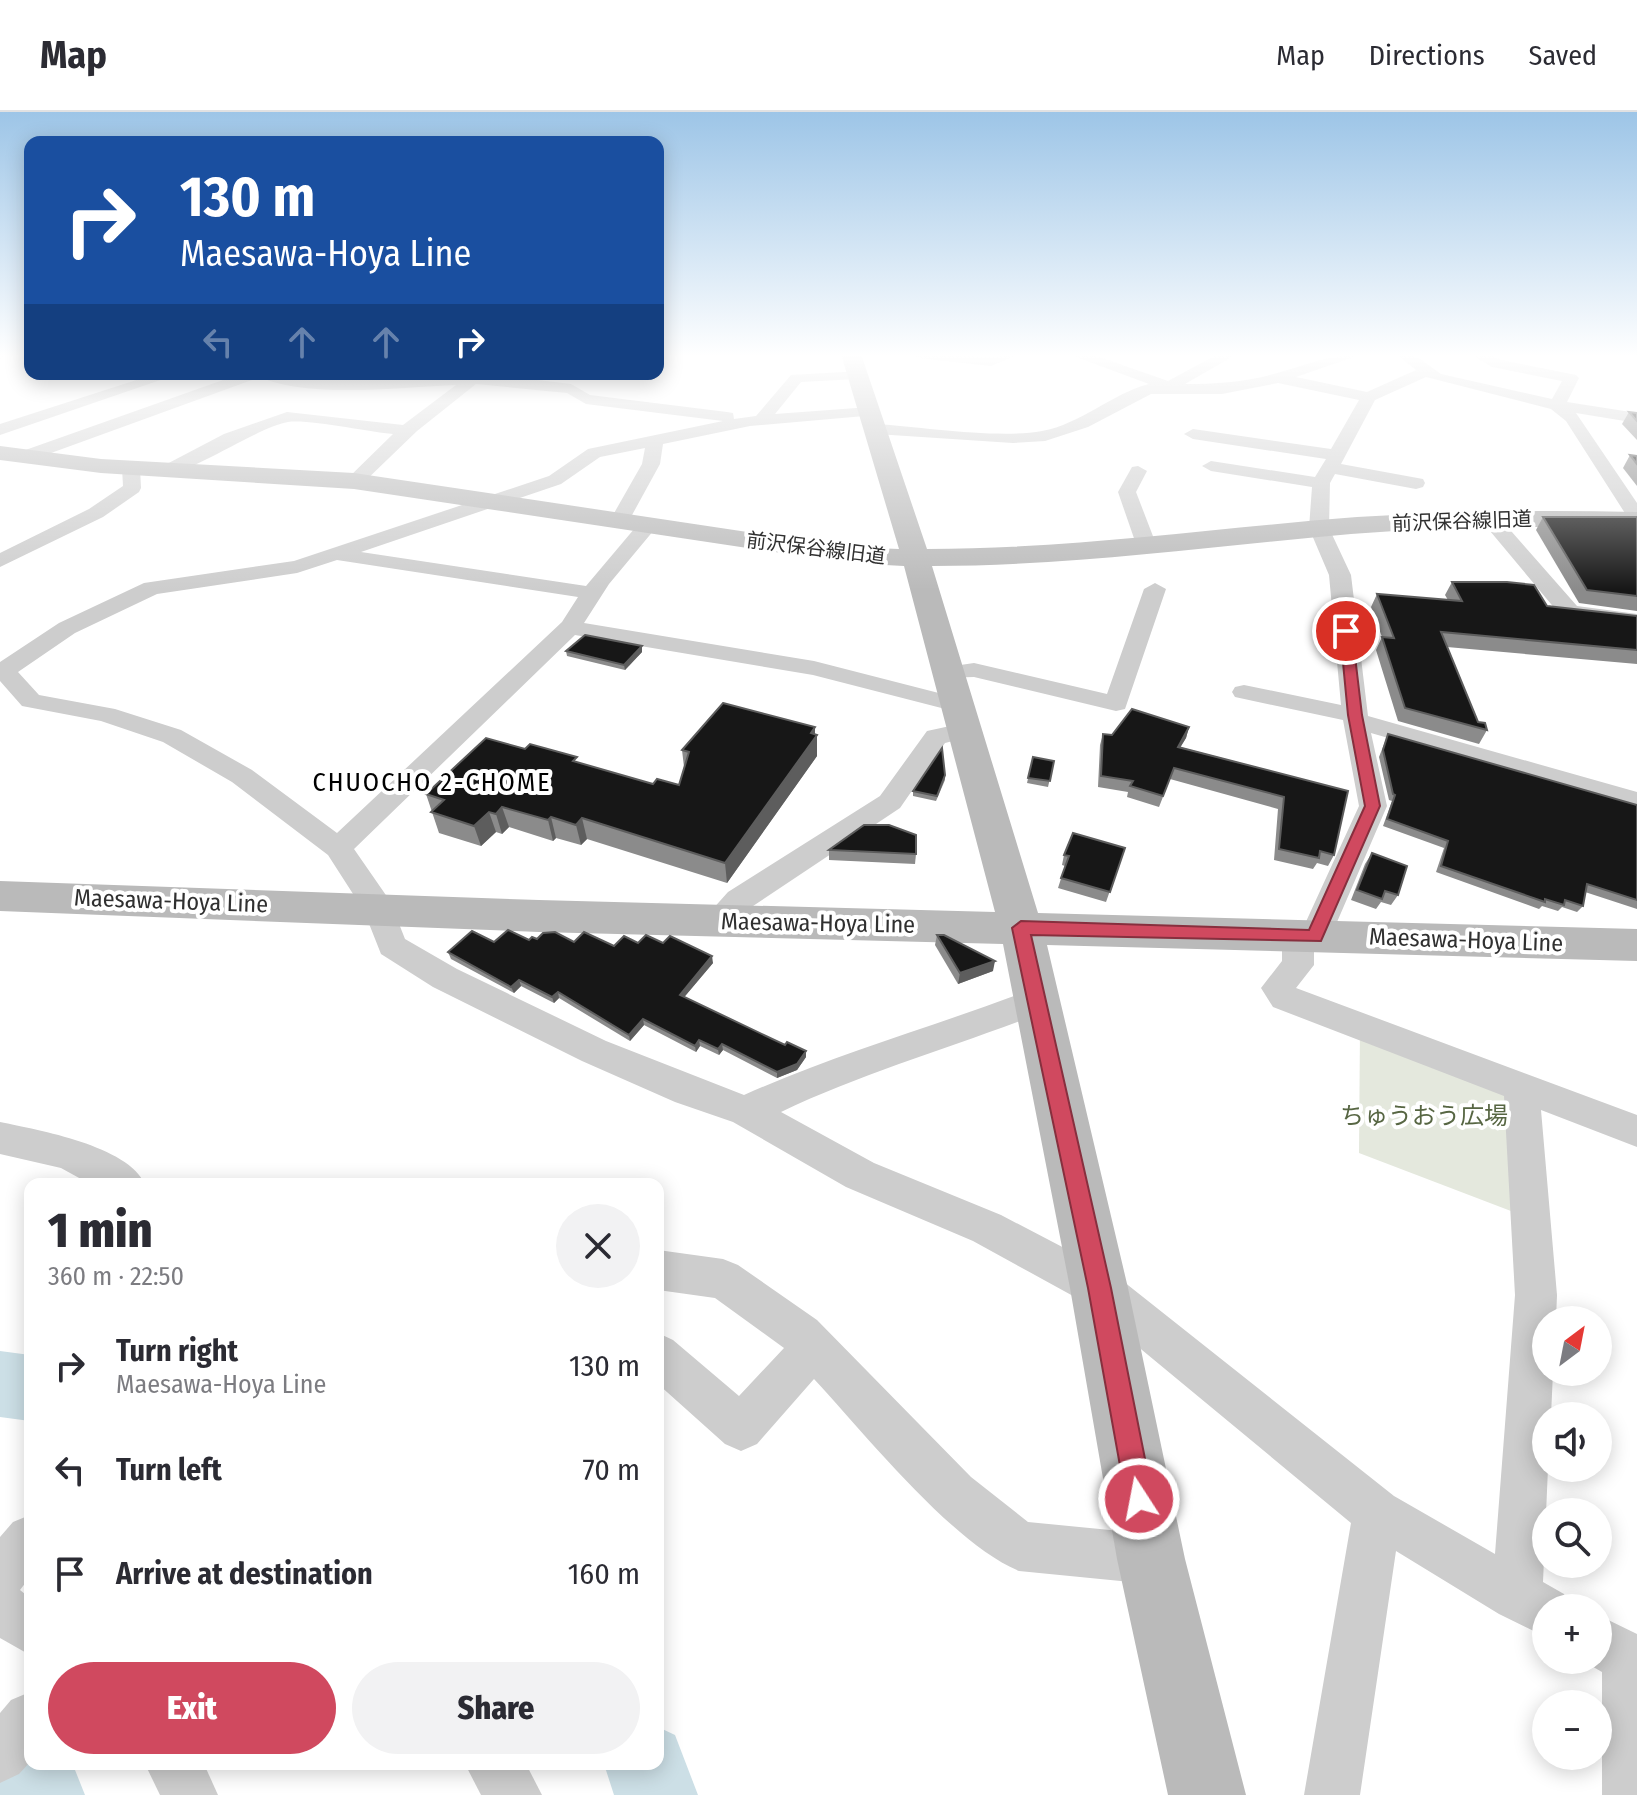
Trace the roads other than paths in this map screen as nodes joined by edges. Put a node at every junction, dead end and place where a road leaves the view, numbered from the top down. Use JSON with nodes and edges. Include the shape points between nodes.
{"nodes":[{"id":1,"x":85,"y":433,"type":"edge"},
{"id":2,"x":243,"y":433,"type":"edge"},
{"id":3,"x":405,"y":433,"type":"edge"},
{"id":4,"x":694,"y":433,"type":"edge"},
{"id":5,"x":877,"y":433,"type":"edge"},
{"id":6,"x":968,"y":433,"type":"edge"},
{"id":7,"x":1055,"y":433,"type":"edge"},
{"id":8,"x":1194,"y":433,"type":"edge"},
{"id":9,"x":1348,"y":433,"type":"edge"},
{"id":10,"x":1581,"y":433,"type":"edge"},
{"id":11,"x":655,"y":440,"type":"junction"},
{"id":12,"x":11,"y":455,"type":"edge"},
{"id":13,"x":1211,"y":466,"type":"dead end"},
{"id":14,"x":131,"y":468,"type":"junction"},
{"id":15,"x":1328,"y":468,"type":"junction"},
{"id":16,"x":169,"y":470,"type":"junction"},
{"id":17,"x":1138,"y":471,"type":"dead end"},
{"id":18,"x":354,"y":481,"type":"junction"},
{"id":19,"x":1416,"y":483,"type":"dead end"},
{"id":20,"x":489,"y":501,"type":"junction"},
{"id":21,"x":1490,"y":519,"type":"junction"},
{"id":22,"x":1637,"y":519,"type":"edge"},
{"id":23,"x":619,"y":522,"type":"junction"},
{"id":24,"x":647,"y":526,"type":"junction"},
{"id":25,"x":1319,"y":528,"type":"junction"},
{"id":26,"x":1146,"y":544,"type":"junction"},
{"id":27,"x":337,"y":555,"type":"junction"},
{"id":28,"x":916,"y":559,"type":"junction"},
{"id":29,"x":0,"y":561,"type":"edge"},
{"id":30,"x":1155,"y":589,"type":"dead end"},
{"id":31,"x":592,"y":593,"type":"junction"},
{"id":32,"x":1637,"y":621,"type":"edge"},
{"id":33,"x":570,"y":627,"type":"junction"},
{"id":34,"x":2,"y":672,"type":"edge"},
{"id":35,"x":948,"y":673,"type":"junction"},
{"id":36,"x":1244,"y":692,"type":"dead end"},
{"id":37,"x":960,"y":718,"type":"junction"},
{"id":38,"x":1357,"y":718,"type":"junction"},
{"id":39,"x":1637,"y":801,"type":"edge"},
{"id":40,"x":338,"y":848,"type":"junction"},
{"id":41,"x":0,"y":896,"type":"edge"},
{"id":42,"x":379,"y":909,"type":"junction"},
{"id":43,"x":718,"y":921,"type":"junction"},
{"id":44,"x":1021,"y":928,"type":"junction"},
{"id":45,"x":1306,"y":936,"type":"junction"},
{"id":46,"x":1637,"y":945,"type":"edge"},
{"id":47,"x":1037,"y":1001,"type":"junction"},
{"id":48,"x":1521,"y":1088,"type":"junction"},
{"id":49,"x":746,"y":1111,"type":"junction"},
{"id":50,"x":1637,"y":1131,"type":"edge"},
{"id":51,"x":0,"y":1138,"type":"edge"},
{"id":52,"x":115,"y":1178,"type":"edge"},
{"id":53,"x":664,"y":1271,"type":"edge"},
{"id":54,"x":1099,"y":1288,"type":"junction"},
{"id":55,"x":814,"y":1347,"type":"junction"},
{"id":56,"x":664,"y":1360,"type":"edge"},
{"id":57,"x":1377,"y":1513,"type":"junction"},
{"id":58,"x":24,"y":1546,"type":"edge"},
{"id":59,"x":1151,"y":1559,"type":"junction"},
{"id":60,"x":0,"y":1575,"type":"edge"},
{"id":61,"x":1532,"y":1594,"type":"edge"},
{"id":62,"x":1532,"y":1604,"type":"edge"},
{"id":63,"x":0,"y":1607,"type":"edge"},
{"id":64,"x":24,"y":1625,"type":"edge"},
{"id":65,"x":1621,"y":1654,"type":"edge"},
{"id":66,"x":24,"y":1726,"type":"edge"},
{"id":67,"x":0,"y":1755,"type":"edge"},
{"id":68,"x":176,"y":1770,"type":"edge"},
{"id":69,"x":497,"y":1770,"type":"edge"},
{"id":70,"x":190,"y":1795,"type":"edge"},
{"id":71,"x":514,"y":1795,"type":"edge"},
{"id":72,"x":1207,"y":1795,"type":"edge"},
{"id":73,"x":1332,"y":1795,"type":"edge"},
{"id":74,"x":1630,"y":1795,"type":"edge"}],
"edges":[{"from":1,"to":12,"type":"street"},
{"from":2,"to":16,"type":"street"},
{"from":3,"to":18,"type":"street"},
{"from":4,"to":11,"type":"street"},
{"from":5,"to":28,"type":"street"},
{"from":6,"to":7,"type":"street","via":[[1013,438]]},
{"from":8,"to":15,"type":"street"},
{"from":9,"to":15,"type":"street"},
{"from":10,"to":22,"type":"street"},
{"from":11,"to":20,"type":"street","via":[[594,453],[555,480]]},
{"from":11,"to":23,"type":"street","via":[[651,464]]},
{"from":12,"to":14,"type":"street","name":"前沢保谷線旧道"},
{"from":13,"to":15,"type":"street"},
{"from":14,"to":16,"type":"street","name":"前沢保谷線旧道"},
{"from":14,"to":29,"type":"street","via":[[132,488],[96,513]]},
{"from":15,"to":19,"type":"street"},
{"from":15,"to":25,"type":"street"},
{"from":16,"to":18,"type":"street","name":"前沢保谷線旧道"},
{"from":17,"to":26,"type":"street","via":[[1127,492]]},
{"from":18,"to":20,"type":"street","name":"前沢保谷線旧道"},
{"from":20,"to":23,"type":"street","name":"前沢保谷線旧道"},
{"from":20,"to":27,"type":"street"},
{"from":21,"to":22,"type":"street","name":"前沢保谷線旧道"},
{"from":21,"to":25,"type":"street","name":"前沢保谷線旧道"},
{"from":21,"to":32,"type":"street","via":[[1569,611]]},
{"from":23,"to":24,"type":"street","name":"前沢保谷線旧道"},
{"from":24,"to":28,"type":"street","name":"前沢保谷線旧道","via":[[848,555]]},
{"from":24,"to":31,"type":"street"},
{"from":25,"to":26,"type":"street","name":"前沢保谷線旧道"},
{"from":25,"to":38,"type":"street","via":[[1340,575]]},
{"from":26,"to":28,"type":"street","name":"前沢保谷線旧道"},
{"from":27,"to":31,"type":"street"},
{"from":27,"to":34,"type":"street","via":[[276,572],[152,588],[67,628]]},
{"from":28,"to":35,"type":"street"},
{"from":30,"to":35,"type":"street","via":[[1116,704],[974,670]]},
{"from":31,"to":33,"type":"street"},
{"from":33,"to":37,"type":"street","via":[[814,668]]},
{"from":33,"to":40,"type":"street"},
{"from":34,"to":40,"type":"street","via":[[31,701],[106,714],[172,736],[242,776]]},
{"from":35,"to":37,"type":"street"},
{"from":36,"to":38,"type":"street"},
{"from":37,"to":43,"type":"street","via":[[936,737],[890,802],[739,900]]},
{"from":37,"to":44,"type":"street"},
{"from":38,"to":39,"type":"street"},
{"from":38,"to":45,"type":"street","via":[[1373,806]]},
{"from":40,"to":42,"type":"street"},
{"from":41,"to":42,"type":"street","name":"Maesawa-Hoya Line"},
{"from":42,"to":43,"type":"street","name":"Maesawa-Hoya Line"},
{"from":42,"to":49,"type":"street","via":[[392,946],[445,978],[618,1062]]},
{"from":43,"to":44,"type":"street","name":"Maesawa-Hoya Line"},
{"from":44,"to":45,"type":"street","name":"Maesawa-Hoya Line"},
{"from":44,"to":47,"type":"street"},
{"from":45,"to":46,"type":"street","name":"Maesawa-Hoya Line"},
{"from":45,"to":48,"type":"street","via":[[1298,965],[1277,988],[1285,998]]},
{"from":47,"to":49,"type":"street","via":[[822,1076]]},
{"from":47,"to":54,"type":"street"},
{"from":48,"to":50,"type":"street"},
{"from":48,"to":61,"type":"street","via":[[1536,1295]]},
{"from":49,"to":54,"type":"street","via":[[860,1175],[987,1228]]},
{"from":51,"to":52,"type":"street","via":[[69,1153]]},
{"from":53,"to":55,"type":"street","via":[[723,1279]]},
{"from":54,"to":57,"type":"street"},
{"from":54,"to":59,"type":"street"},
{"from":55,"to":56,"type":"street","via":[[741,1428]]},
{"from":55,"to":59,"type":"street","via":[[954,1494],[1019,1546]]},
{"from":57,"to":62,"type":"street"},
{"from":57,"to":73,"type":"street"},
{"from":58,"to":60,"type":"street"},
{"from":59,"to":72,"type":"street"},
{"from":63,"to":64,"type":"street"},
{"from":65,"to":74,"type":"street"},
{"from":66,"to":67,"type":"street"},
{"from":68,"to":70,"type":"street"},
{"from":69,"to":71,"type":"street"}]}
